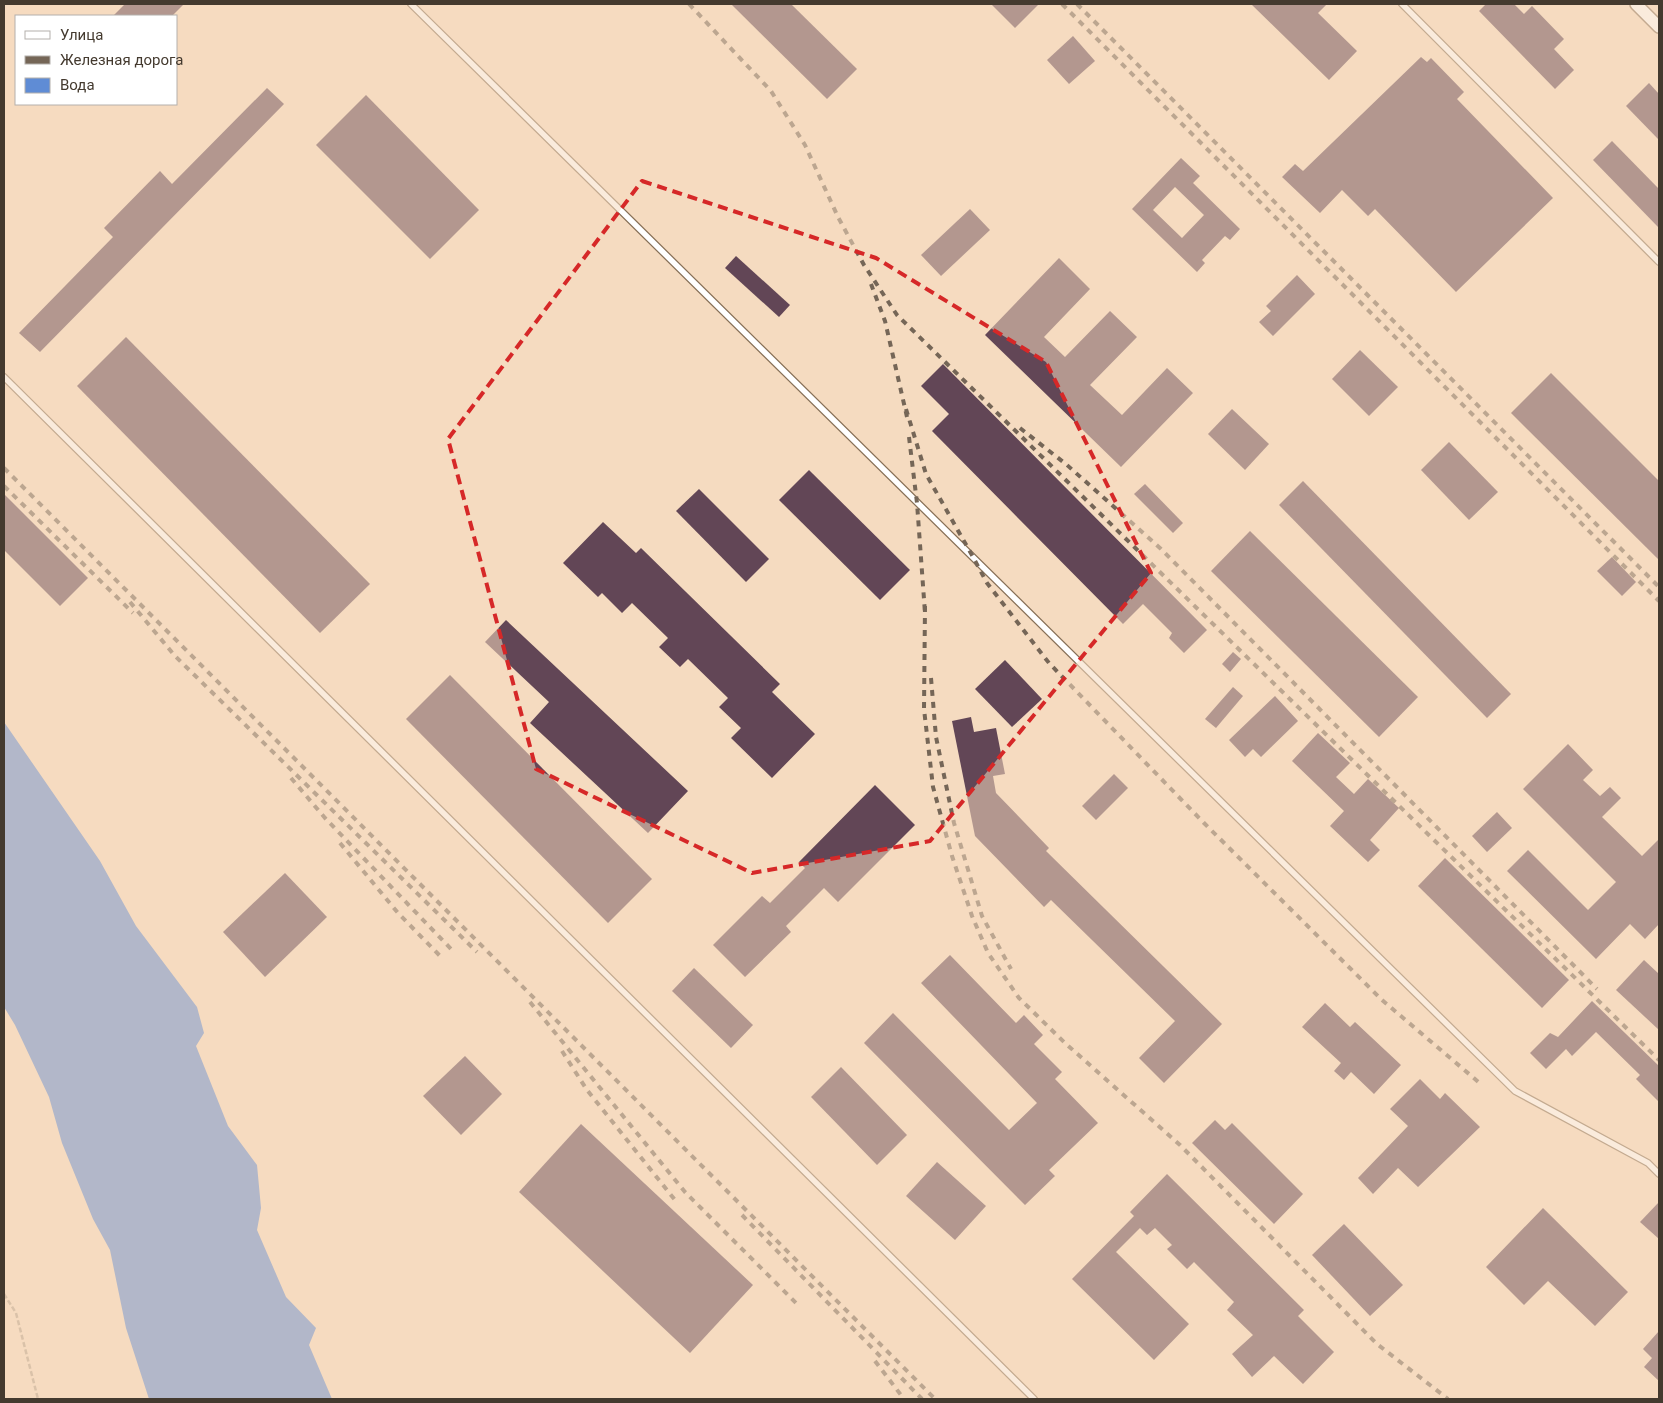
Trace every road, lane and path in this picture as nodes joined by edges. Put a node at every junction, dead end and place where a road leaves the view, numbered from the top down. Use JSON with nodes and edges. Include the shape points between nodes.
{"nodes":[{"id":1,"x":411,"y":4,"type":"edge"},
{"id":2,"x":1402,"y":4,"type":"edge"},
{"id":3,"x":1636,"y":4,"type":"edge"},
{"id":4,"x":1659,"y":27,"type":"edge"},
{"id":5,"x":1659,"y":262,"type":"edge"},
{"id":6,"x":4,"y":378,"type":"edge"},
{"id":7,"x":1659,"y":1174,"type":"edge"},
{"id":8,"x":4,"y":1294,"type":"edge"},
{"id":9,"x":38,"y":1399,"type":"edge"},
{"id":10,"x":1034,"y":1399,"type":"edge"}],
"edges":[{"from":1,"to":7,"type":"lane","via":[[1515,1091],[1648,1163]]},
{"from":2,"to":5,"type":"lane"},
{"from":3,"to":4,"type":"street"},
{"from":6,"to":10,"type":"lane"},
{"from":8,"to":9,"type":"path","via":[[16,1313]]}]}
